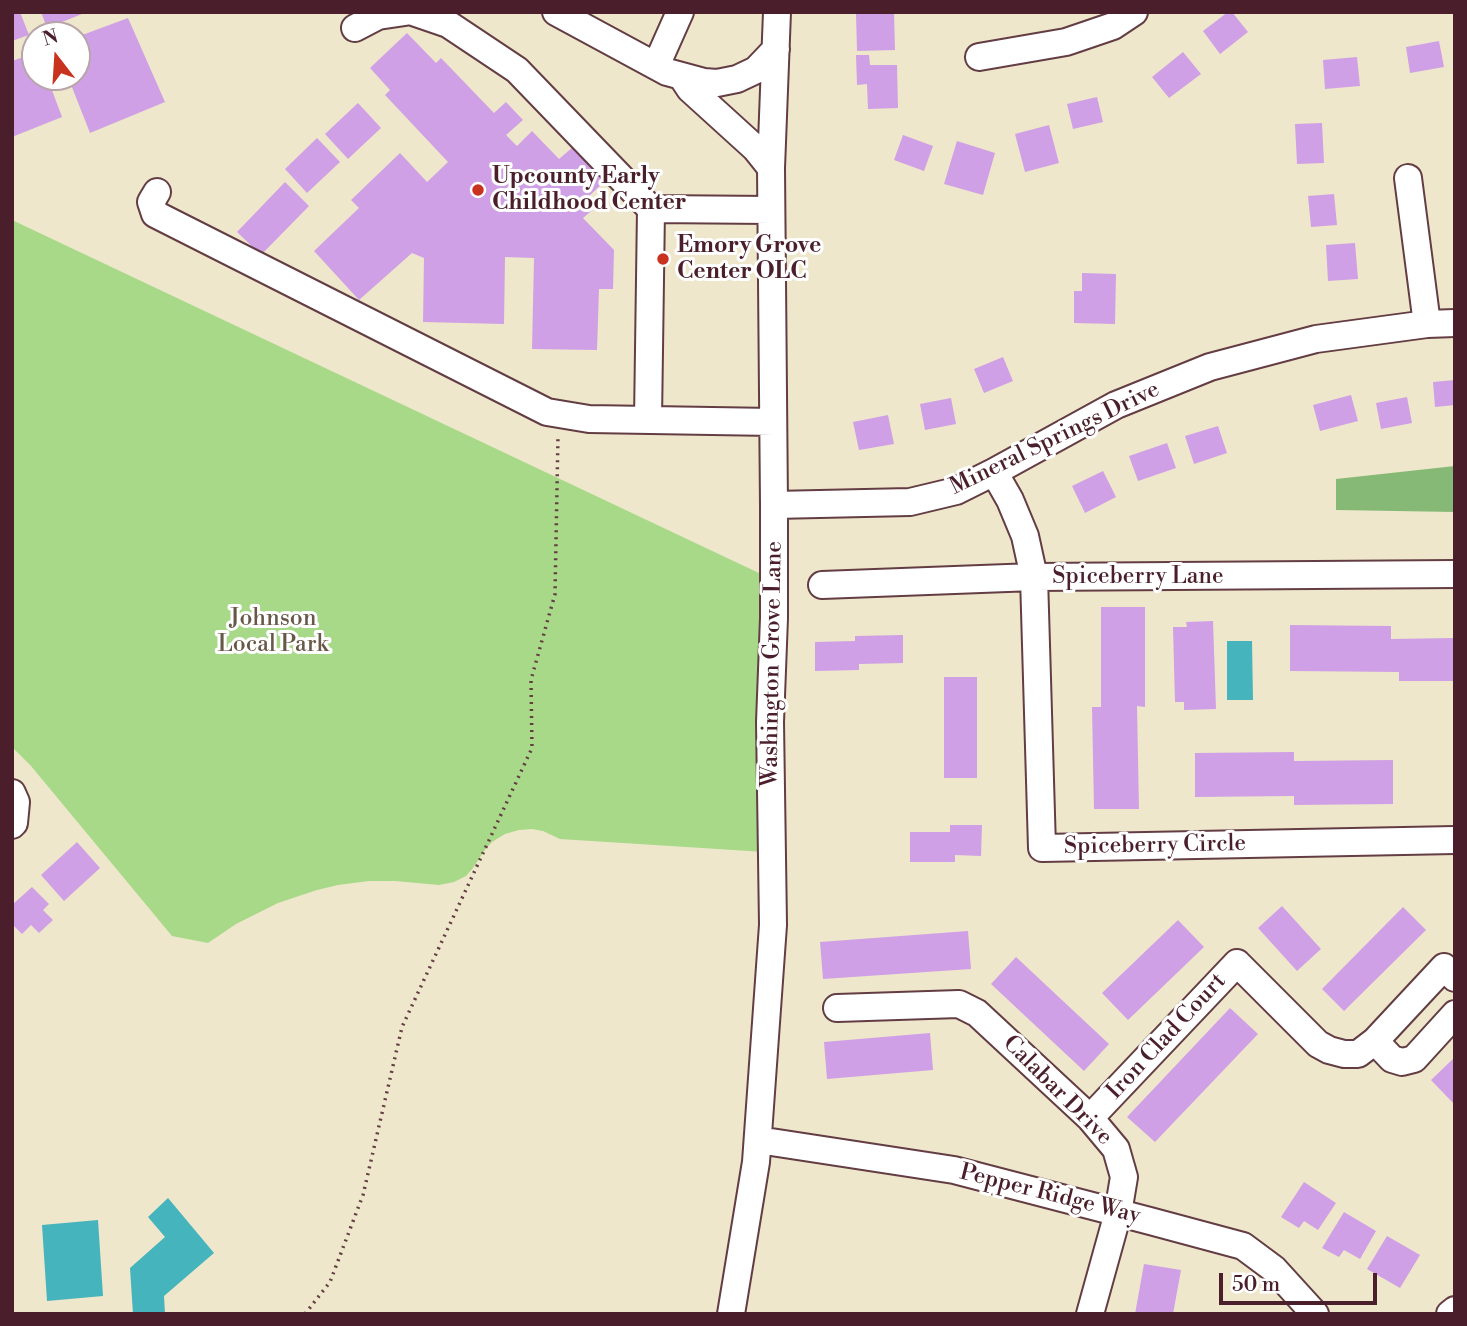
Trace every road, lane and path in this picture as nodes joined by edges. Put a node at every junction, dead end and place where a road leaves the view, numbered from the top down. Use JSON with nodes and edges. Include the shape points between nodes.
{"nodes":[{"id":1,"x":405,"y":12,"type":"edge"},
{"id":2,"x":413,"y":12,"type":"edge"},
{"id":3,"x":556,"y":12,"type":"edge"},
{"id":4,"x":680,"y":12,"type":"edge"},
{"id":5,"x":777,"y":12,"type":"edge"},
{"id":6,"x":1134,"y":12,"type":"edge"},
{"id":7,"x":355,"y":28,"type":"dead end"},
{"id":8,"x":776,"y":49,"type":"junction"},
{"id":9,"x":979,"y":57,"type":"dead end"},
{"id":10,"x":656,"y":66,"type":"junction"},
{"id":11,"x":682,"y":77,"type":"junction"},
{"id":12,"x":771,"y":168,"type":"junction"},
{"id":13,"x":1408,"y":178,"type":"dead end"},
{"id":14,"x":157,"y":192,"type":"dead end"},
{"id":15,"x":651,"y":209,"type":"junction"},
{"id":16,"x":771,"y":211,"type":"junction"},
{"id":17,"x":1455,"y":323,"type":"edge"},
{"id":18,"x":1427,"y":324,"type":"junction"},
{"id":19,"x":558,"y":413,"type":"junction"},
{"id":20,"x":648,"y":420,"type":"junction"},
{"id":21,"x":773,"y":422,"type":"junction"},
{"id":22,"x":994,"y":472,"type":"junction"},
{"id":23,"x":774,"y":505,"type":"junction"},
{"id":24,"x":1455,"y":574,"type":"edge"},
{"id":25,"x":1034,"y":577,"type":"junction"},
{"id":26,"x":822,"y":585,"type":"dead end"},
{"id":27,"x":12,"y":793,"type":"edge"},
{"id":28,"x":12,"y":825,"type":"edge"},
{"id":29,"x":1455,"y":840,"type":"edge"},
{"id":30,"x":1455,"y":978,"type":"edge"},
{"id":31,"x":837,"y":1008,"type":"dead end"},
{"id":32,"x":1455,"y":1014,"type":"edge"},
{"id":33,"x":1375,"y":1041,"type":"junction"},
{"id":34,"x":1090,"y":1118,"type":"junction"},
{"id":35,"x":758,"y":1140,"type":"junction"},
{"id":36,"x":1118,"y":1213,"type":"junction"},
{"id":37,"x":1455,"y":1310,"type":"edge"},
{"id":38,"x":305,"y":1314,"type":"edge"},
{"id":39,"x":731,"y":1314,"type":"edge"},
{"id":40,"x":1090,"y":1314,"type":"edge"},
{"id":41,"x":1315,"y":1314,"type":"edge"},
{"id":42,"x":1450,"y":1314,"type":"edge"}],
"edges":[{"from":1,"to":7,"type":"street","via":[[378,16]]},
{"from":2,"to":15,"type":"street","via":[[448,24],[517,70]]},
{"from":3,"to":10,"type":"street"},
{"from":4,"to":10,"type":"street"},
{"from":5,"to":8,"type":"street","name":"Washington Grove Lane"},
{"from":6,"to":9,"type":"street","via":[[1113,26],[1066,42]]},
{"from":8,"to":11,"type":"street","via":[[756,70],[737,79],[717,83]]},
{"from":8,"to":12,"type":"street","name":"Washington Grove Lane"},
{"from":10,"to":11,"type":"street"},
{"from":11,"to":12,"type":"street"},
{"from":12,"to":16,"type":"street","name":"Washington Grove Lane"},
{"from":13,"to":18,"type":"street"},
{"from":14,"to":19,"type":"street","via":[[151,202],[155,214],[548,412]]},
{"from":15,"to":16,"type":"street"},
{"from":15,"to":20,"type":"street"},
{"from":16,"to":21,"type":"street","name":"Washington Grove Lane"},
{"from":17,"to":18,"type":"street","name":"Mineral Springs Drive"},
{"from":18,"to":22,"type":"street","name":"Mineral Springs Drive","via":[[1317,339],[1210,367],[1116,405]]},
{"from":19,"to":20,"type":"street","via":[[589,419]]},
{"from":19,"to":38,"type":"path","via":[[555,594],[531,680],[532,748],[402,1027],[363,1195],[330,1282]]},
{"from":20,"to":21,"type":"street"},
{"from":21,"to":23,"type":"street","name":"Washington Grove Lane"},
{"from":22,"to":23,"type":"street","name":"Mineral Springs Drive","via":[[956,491],[909,502]]},
{"from":22,"to":25,"type":"street","via":[[1025,536]]},
{"from":23,"to":35,"type":"street","name":"Washington Grove Lane","via":[[773,925]]},
{"from":24,"to":25,"type":"street","name":"Spiceberry Lane"},
{"from":25,"to":26,"type":"street","name":"Spiceberry Lane"},
{"from":25,"to":29,"type":"street","name":"Spiceberry Circle","via":[[1042,848]]},
{"from":27,"to":28,"type":"street","via":[[16,802]]},
{"from":30,"to":33,"type":"street","name":"Iron Clad Court","via":[[1444,967]]},
{"from":31,"to":34,"type":"street","name":"Calabar Drive","via":[[959,1004],[976,1013]]},
{"from":32,"to":33,"type":"street","via":[[1415,1059],[1392,1059]]},
{"from":33,"to":34,"type":"street","name":"Iron Clad Court","via":[[1358,1054],[1318,1044],[1237,963]]},
{"from":34,"to":36,"type":"street","name":"Calabar Drive","via":[[1116,1149],[1124,1177]]},
{"from":35,"to":36,"type":"street","name":"Pepper Ridge Way","via":[[954,1170]]},
{"from":35,"to":39,"type":"street","name":"Washington Grove Lane"},
{"from":36,"to":40,"type":"street","name":"Calabar Drive"},
{"from":36,"to":41,"type":"street","name":"Pepper Ridge Way","via":[[1243,1246],[1274,1269]]},
{"from":37,"to":42,"type":"street"}]}
